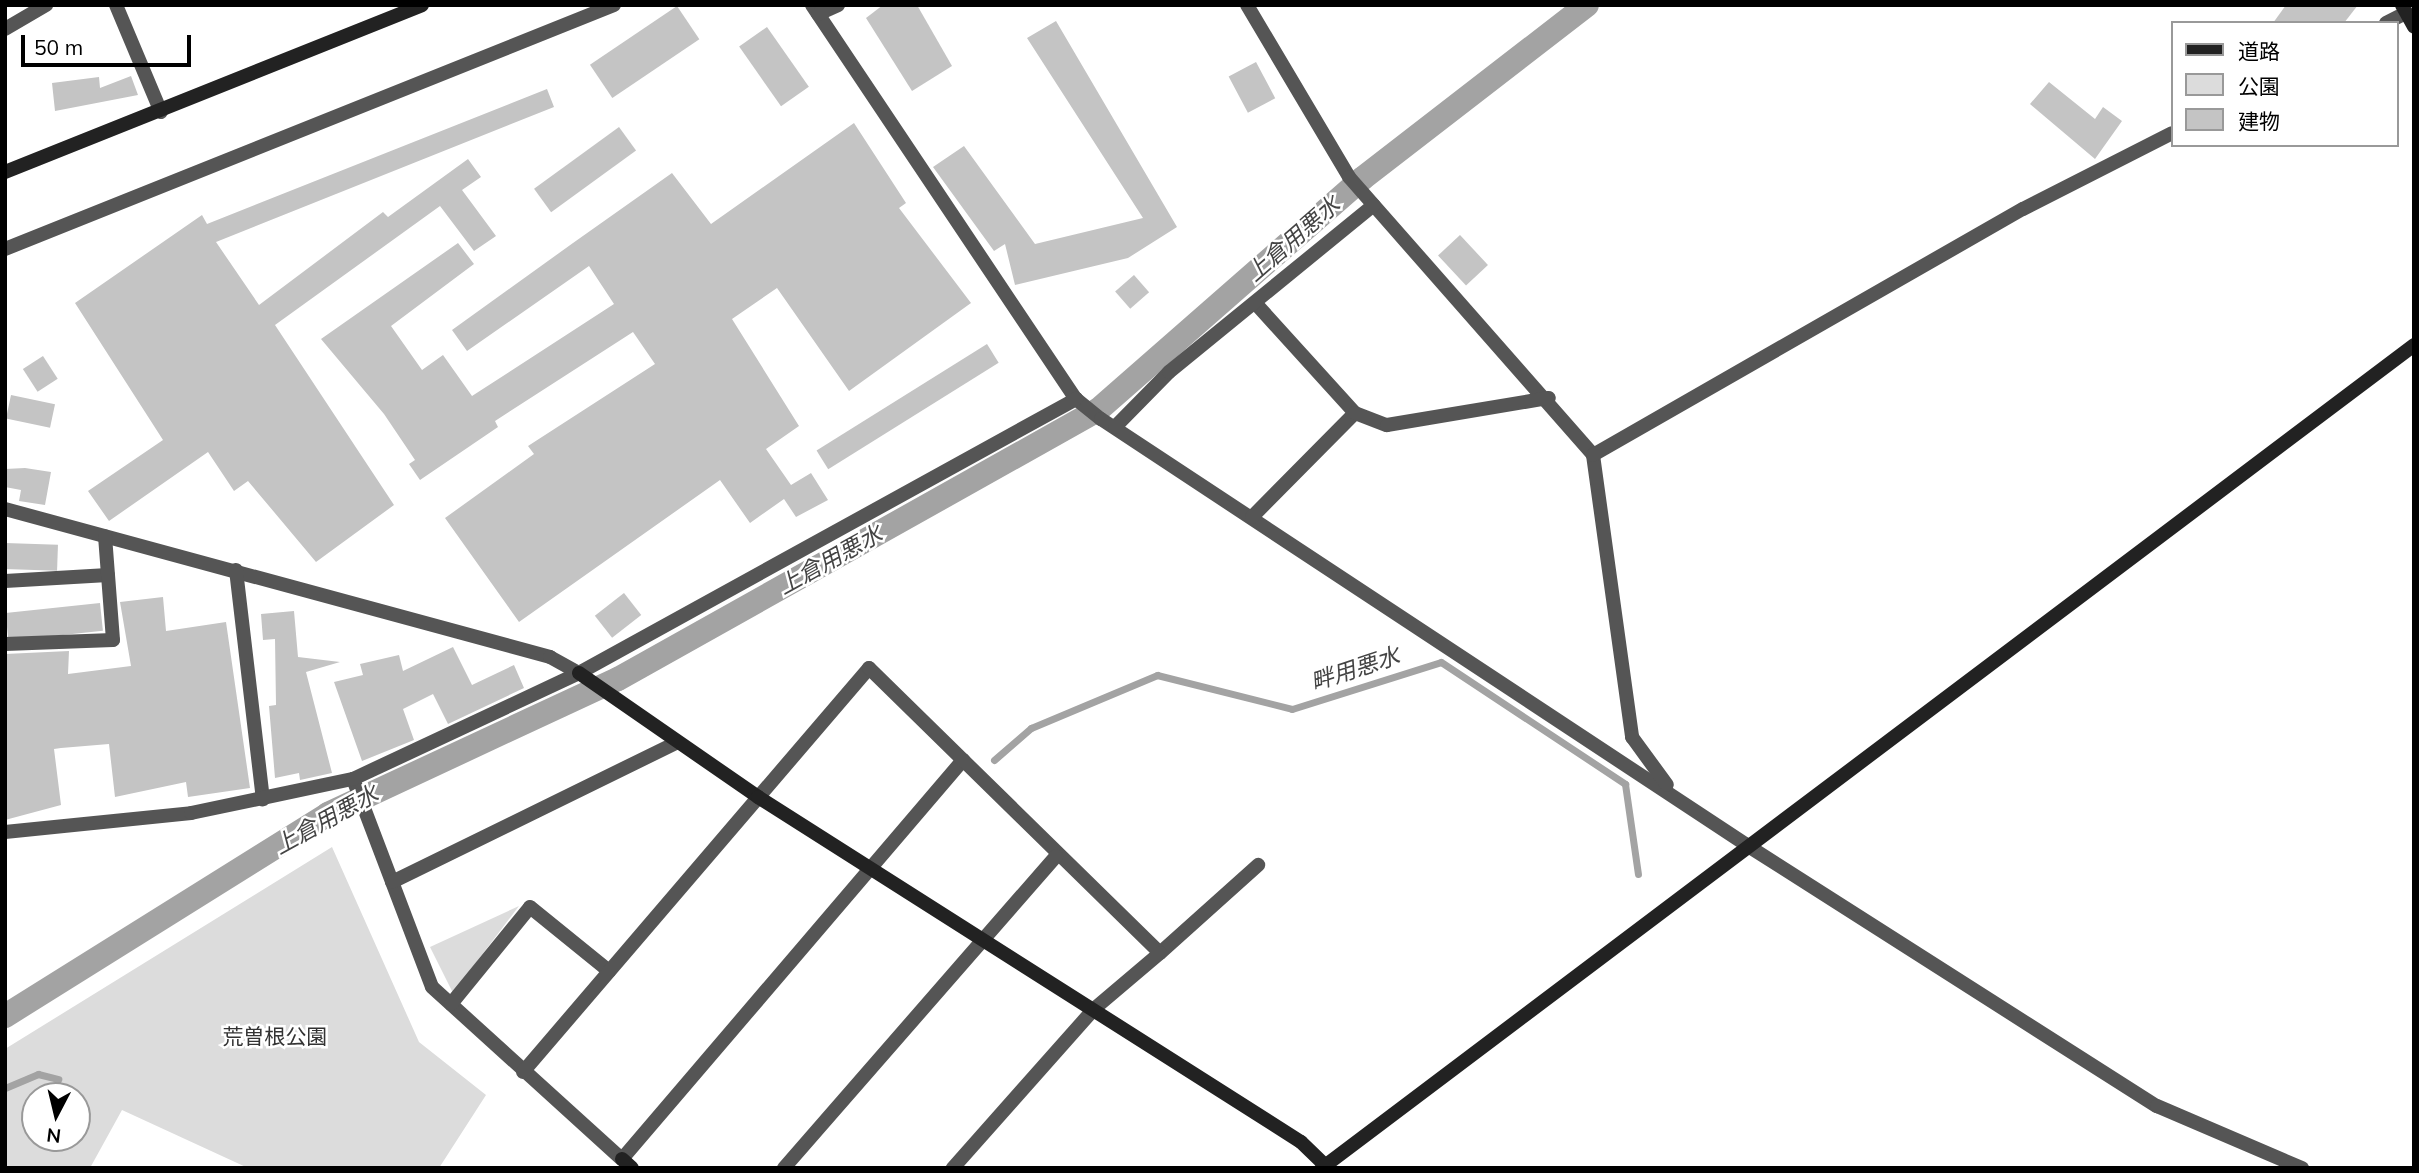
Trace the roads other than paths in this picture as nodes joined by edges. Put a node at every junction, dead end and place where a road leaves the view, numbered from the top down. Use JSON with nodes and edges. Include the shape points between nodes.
{"nodes":[{"id":1,"x":46,"y":5,"type":"edge"},
{"id":2,"x":116,"y":5,"type":"edge"},
{"id":3,"x":422,"y":5,"type":"edge"},
{"id":4,"x":614,"y":5,"type":"edge"},
{"id":5,"x":838,"y":5,"type":"edge"},
{"id":6,"x":1247,"y":5,"type":"edge"},
{"id":7,"x":2404,"y":9,"type":"edge"},
{"id":8,"x":815,"y":10,"type":"edge"},
{"id":9,"x":2389,"y":21,"type":"edge"},
{"id":10,"x":2414,"y":27,"type":"edge"},
{"id":11,"x":5,"y":29,"type":"edge"},
{"id":12,"x":161,"y":111,"type":"junction"},
{"id":13,"x":2170,"y":134,"type":"edge"},
{"id":14,"x":5,"y":172,"type":"edge"},
{"id":15,"x":1370,"y":200,"type":"junction"},
{"id":16,"x":5,"y":249,"type":"edge"},
{"id":17,"x":1257,"y":305,"type":"junction"},
{"id":18,"x":2414,"y":345,"type":"edge"},
{"id":19,"x":1549,"y":398,"type":"junction"},
{"id":20,"x":1076,"y":399,"type":"junction"},
{"id":21,"x":1355,"y":414,"type":"junction"},
{"id":22,"x":1115,"y":427,"type":"junction"},
{"id":23,"x":1593,"y":455,"type":"junction"},
{"id":24,"x":5,"y":509,"type":"edge"},
{"id":25,"x":1252,"y":517,"type":"junction"},
{"id":26,"x":105,"y":536,"type":"junction"},
{"id":27,"x":236,"y":570,"type":"junction"},
{"id":28,"x":108,"y":575,"type":"junction"},
{"id":29,"x":5,"y":581,"type":"edge"},
{"id":30,"x":5,"y":644,"type":"edge"},
{"id":31,"x":579,"y":673,"type":"junction"},
{"id":32,"x":676,"y":743,"type":"junction"},
{"id":33,"x":963,"y":760,"type":"junction"},
{"id":34,"x":353,"y":779,"type":"junction"},
{"id":35,"x":1670,"y":789,"type":"junction"},
{"id":36,"x":758,"y":797,"type":"junction"},
{"id":37,"x":263,"y":799,"type":"junction"},
{"id":38,"x":5,"y":832,"type":"edge"},
{"id":39,"x":1745,"y":844,"type":"junction"},
{"id":40,"x":1056,"y":856,"type":"junction"},
{"id":41,"x":1258,"y":865,"type":"dead end"},
{"id":42,"x":869,"y":866,"type":"junction"},
{"id":43,"x":392,"y":882,"type":"junction"},
{"id":44,"x":981,"y":941,"type":"junction"},
{"id":45,"x":1160,"y":953,"type":"junction"},
{"id":46,"x":609,"y":971,"type":"junction"},
{"id":47,"x":451,"y":1004,"type":"junction"},
{"id":48,"x":1094,"y":1009,"type":"junction"},
{"id":49,"x":523,"y":1072,"type":"junction"},
{"id":50,"x":627,"y":1163,"type":"edge"},
{"id":51,"x":1326,"y":1167,"type":"edge"},
{"id":52,"x":784,"y":1168,"type":"edge"},
{"id":53,"x":953,"y":1168,"type":"edge"},
{"id":54,"x":2302,"y":1168,"type":"edge"}],
"edges":[{"from":1,"to":11,"type":"street"},
{"from":2,"to":12,"type":"street"},
{"from":3,"to":12,"type":"street"},
{"from":4,"to":16,"type":"street"},
{"from":5,"to":8,"type":"street"},
{"from":6,"to":15,"type":"street","via":[[1349,177]]},
{"from":7,"to":9,"type":"street"},
{"from":7,"to":10,"type":"street"},
{"from":8,"to":20,"type":"street"},
{"from":12,"to":14,"type":"street"},
{"from":13,"to":23,"type":"street","via":[[2023,209]]},
{"from":15,"to":17,"type":"street"},
{"from":15,"to":19,"type":"street"},
{"from":17,"to":21,"type":"street"},
{"from":17,"to":22,"type":"street","via":[[1169,372]]},
{"from":18,"to":39,"type":"street"},
{"from":19,"to":21,"type":"street","via":[[1387,425]]},
{"from":19,"to":23,"type":"street"},
{"from":20,"to":22,"type":"street"},
{"from":20,"to":31,"type":"street"},
{"from":21,"to":25,"type":"street"},
{"from":22,"to":25,"type":"street"},
{"from":23,"to":35,"type":"street","via":[[1632,737]]},
{"from":24,"to":26,"type":"street"},
{"from":25,"to":35,"type":"street"},
{"from":26,"to":27,"type":"street"},
{"from":26,"to":28,"type":"street"},
{"from":27,"to":31,"type":"street","via":[[550,657]]},
{"from":27,"to":37,"type":"street"},
{"from":28,"to":29,"type":"street"},
{"from":28,"to":30,"type":"street","via":[[113,640]]},
{"from":31,"to":32,"type":"street"},
{"from":31,"to":34,"type":"street"},
{"from":32,"to":36,"type":"street"},
{"from":32,"to":43,"type":"street"},
{"from":33,"to":36,"type":"street","via":[[869,668]]},
{"from":33,"to":40,"type":"street"},
{"from":33,"to":42,"type":"street"},
{"from":34,"to":37,"type":"street"},
{"from":34,"to":43,"type":"street"},
{"from":35,"to":39,"type":"street"},
{"from":36,"to":42,"type":"street"},
{"from":36,"to":46,"type":"street"},
{"from":37,"to":38,"type":"street"},
{"from":39,"to":51,"type":"street"},
{"from":39,"to":54,"type":"street","via":[[2157,1106]]},
{"from":40,"to":44,"type":"street"},
{"from":40,"to":45,"type":"street"},
{"from":41,"to":45,"type":"street"},
{"from":42,"to":44,"type":"street"},
{"from":42,"to":50,"type":"street"},
{"from":43,"to":47,"type":"street","via":[[432,987]]},
{"from":44,"to":48,"type":"street"},
{"from":44,"to":52,"type":"street"},
{"from":45,"to":48,"type":"street"},
{"from":46,"to":47,"type":"street","via":[[530,907]]},
{"from":46,"to":49,"type":"street"},
{"from":47,"to":49,"type":"street"},
{"from":48,"to":51,"type":"street"},
{"from":48,"to":53,"type":"street"},
{"from":49,"to":50,"type":"street"}]}
